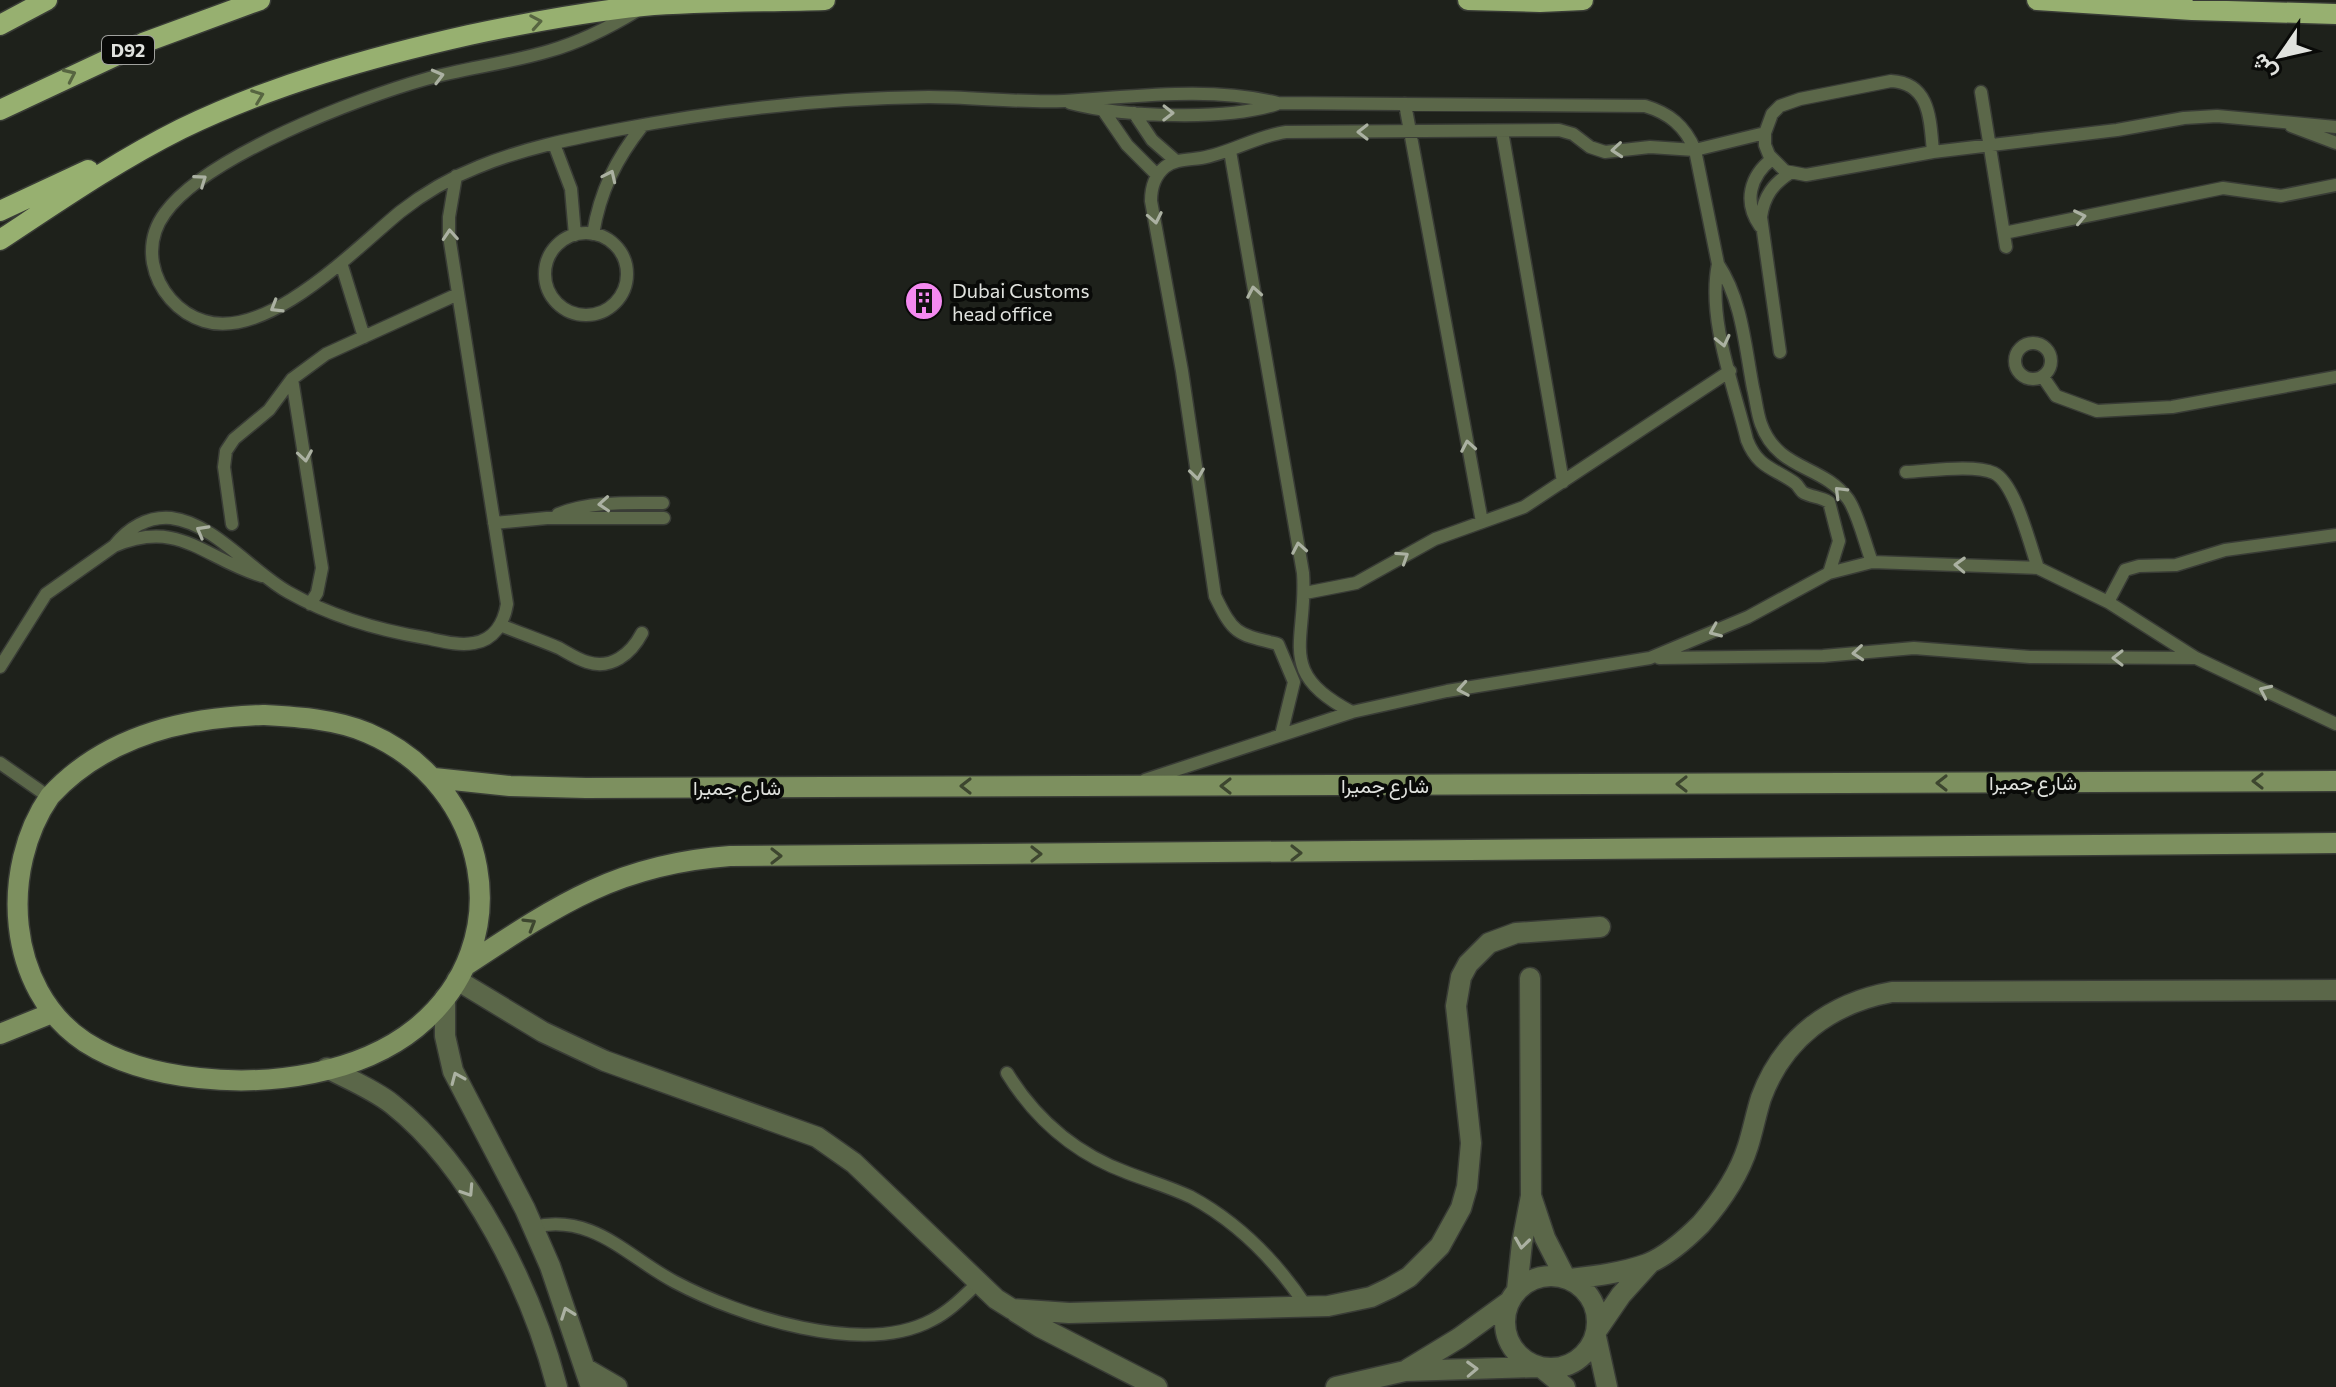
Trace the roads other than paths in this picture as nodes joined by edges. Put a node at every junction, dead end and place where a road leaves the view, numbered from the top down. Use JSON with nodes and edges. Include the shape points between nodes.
{"nodes":[{"id":1,"x":47,"y":0,"type":"edge"},
{"id":2,"x":260,"y":0,"type":"edge"},
{"id":3,"x":825,"y":0,"type":"edge"},
{"id":4,"x":1468,"y":0,"type":"edge"},
{"id":5,"x":1583,"y":0,"type":"edge"},
{"id":6,"x":2037,"y":0,"type":"edge"},
{"id":7,"x":645,"y":6,"type":"junction"},
{"id":8,"x":2336,"y":14,"type":"edge"},
{"id":9,"x":0,"y":25,"type":"edge"},
{"id":10,"x":1981,"y":92,"type":"dead end"},
{"id":11,"x":1063,"y":101,"type":"junction"},
{"id":12,"x":1278,"y":103,"type":"junction"},
{"id":13,"x":1405,"y":104,"type":"junction"},
{"id":14,"x":0,"y":110,"type":"edge"},
{"id":15,"x":1103,"y":110,"type":"junction"},
{"id":16,"x":1134,"y":113,"type":"junction"},
{"id":17,"x":2285,"y":123,"type":"junction"},
{"id":18,"x":643,"y":125,"type":"junction"},
{"id":19,"x":2336,"y":127,"type":"edge"},
{"id":20,"x":1410,"y":131,"type":"junction"},
{"id":21,"x":1502,"y":131,"type":"junction"},
{"id":22,"x":1765,"y":133,"type":"junction"},
{"id":23,"x":2336,"y":143,"type":"edge"},
{"id":24,"x":554,"y":144,"type":"junction"},
{"id":25,"x":1988,"y":145,"type":"junction"},
{"id":26,"x":1695,"y":150,"type":"junction"},
{"id":27,"x":1230,"y":151,"type":"junction"},
{"id":28,"x":1933,"y":152,"type":"junction"},
{"id":29,"x":137,"y":153,"type":"junction"},
{"id":30,"x":1772,"y":159,"type":"junction"},
{"id":31,"x":1176,"y":161,"type":"junction"},
{"id":32,"x":1790,"y":173,"type":"junction"},
{"id":33,"x":1157,"y":175,"type":"junction"},
{"id":34,"x":456,"y":176,"type":"junction"},
{"id":35,"x":2336,"y":185,"type":"edge"},
{"id":36,"x":0,"y":211,"type":"edge"},
{"id":37,"x":1761,"y":228,"type":"junction"},
{"id":38,"x":593,"y":234,"type":"junction"},
{"id":39,"x":575,"y":235,"type":"junction"},
{"id":40,"x":0,"y":240,"type":"edge"},
{"id":41,"x":1718,"y":264,"type":"junction"},
{"id":42,"x":342,"y":266,"type":"junction"},
{"id":43,"x":458,"y":294,"type":"junction"},
{"id":44,"x":2020,"y":331,"type":"dead end"},
{"id":45,"x":364,"y":337,"type":"junction"},
{"id":46,"x":2022,"y":346,"type":"junction"},
{"id":47,"x":1780,"y":352,"type":"dead end"},
{"id":48,"x":1730,"y":371,"type":"junction"},
{"id":49,"x":2043,"y":377,"type":"junction"},
{"id":50,"x":2336,"y":377,"type":"edge"},
{"id":51,"x":292,"y":379,"type":"junction"},
{"id":52,"x":1906,"y":472,"type":"dead end"},
{"id":53,"x":1563,"y":482,"type":"junction"},
{"id":54,"x":663,"y":503,"type":"dead end"},
{"id":55,"x":547,"y":518,"type":"junction"},
{"id":56,"x":664,"y":518,"type":"dead end"},
{"id":57,"x":1482,"y":522,"type":"junction"},
{"id":58,"x":494,"y":523,"type":"junction"},
{"id":59,"x":232,"y":524,"type":"dead end"},
{"id":60,"x":2336,"y":535,"type":"edge"},
{"id":61,"x":114,"y":546,"type":"junction"},
{"id":62,"x":1872,"y":562,"type":"junction"},
{"id":63,"x":2038,"y":568,"type":"junction"},
{"id":64,"x":1829,"y":573,"type":"junction"},
{"id":65,"x":264,"y":577,"type":"junction"},
{"id":66,"x":1305,"y":593,"type":"junction"},
{"id":67,"x":2108,"y":602,"type":"junction"},
{"id":68,"x":310,"y":604,"type":"junction"},
{"id":69,"x":500,"y":625,"type":"junction"},
{"id":70,"x":642,"y":633,"type":"dead end"},
{"id":71,"x":1298,"y":639,"type":"junction"},
{"id":72,"x":1278,"y":644,"type":"junction"},
{"id":73,"x":1650,"y":658,"type":"junction"},
{"id":74,"x":2196,"y":658,"type":"junction"},
{"id":75,"x":0,"y":667,"type":"edge"},
{"id":76,"x":1352,"y":712,"type":"junction"},
{"id":77,"x":2336,"y":724,"type":"edge"},
{"id":78,"x":1281,"y":735,"type":"junction"},
{"id":79,"x":0,"y":763,"type":"edge"},
{"id":80,"x":434,"y":778,"type":"junction"},
{"id":81,"x":2336,"y":781,"type":"edge"},
{"id":82,"x":1127,"y":786,"type":"junction"},
{"id":83,"x":49,"y":797,"type":"junction"},
{"id":84,"x":2336,"y":843,"type":"edge"},
{"id":85,"x":14,"y":865,"type":"junction"},
{"id":86,"x":0,"y":891,"type":"edge"},
{"id":87,"x":1600,"y":927,"type":"dead end"},
{"id":88,"x":461,"y":973,"type":"junction"},
{"id":89,"x":1530,"y":978,"type":"dead end"},
{"id":90,"x":2336,"y":990,"type":"edge"},
{"id":91,"x":445,"y":998,"type":"junction"},
{"id":92,"x":52,"y":1013,"type":"junction"},
{"id":93,"x":0,"y":1034,"type":"edge"},
{"id":94,"x":327,"y":1068,"type":"junction"},
{"id":95,"x":1007,"y":1073,"type":"dead end"},
{"id":96,"x":1531,"y":1196,"type":"junction"},
{"id":97,"x":533,"y":1227,"type":"junction"},
{"id":98,"x":1650,"y":1263,"type":"junction"},
{"id":99,"x":1567,"y":1278,"type":"junction"},
{"id":100,"x":979,"y":1282,"type":"junction"},
{"id":101,"x":1513,"y":1296,"type":"junction"},
{"id":102,"x":1306,"y":1306,"type":"junction"},
{"id":103,"x":1012,"y":1309,"type":"junction"},
{"id":104,"x":1596,"y":1334,"type":"junction"},
{"id":105,"x":1541,"y":1368,"type":"junction"},
{"id":106,"x":1405,"y":1371,"type":"junction"},
{"id":107,"x":589,"y":1378,"type":"edge"},
{"id":108,"x":557,"y":1387,"type":"edge"},
{"id":109,"x":617,"y":1387,"type":"edge"},
{"id":110,"x":1157,"y":1387,"type":"edge"},
{"id":111,"x":1336,"y":1387,"type":"edge"},
{"id":112,"x":1565,"y":1387,"type":"edge"},
{"id":113,"x":1607,"y":1387,"type":"edge"}],
"edges":[{"from":1,"to":9,"type":"main road"},
{"from":14,"to":2,"type":"main road","number":"D92","one_way":true,"via":[[143,43]]},
{"from":3,"to":7,"type":"main road"},
{"from":4,"to":5,"type":"main road"},
{"from":6,"to":8,"type":"main road"},
{"from":29,"to":7,"type":"main road","one_way":true,"via":[[234,105],[342,68],[515,25]]},
{"from":42,"to":7,"type":"lane","one_way":true,"via":[[256,318],[209,323],[168,297],[153,268],[153,236],[167,209],[199,180],[304,124],[421,81],[547,52]]},
{"from":10,"to":25,"type":"lane"},
{"from":11,"to":12,"type":"lane","via":[[1214,94]]},
{"from":11,"to":15,"type":"lane"},
{"from":11,"to":18,"type":"lane","via":[[841,100]]},
{"from":12,"to":13,"type":"lane"},
{"from":16,"to":12,"type":"lane","one_way":true,"via":[[1227,114]]},
{"from":13,"to":20,"type":"lane"},
{"from":13,"to":26,"type":"lane","via":[[1645,106],[1676,121]]},
{"from":15,"to":16,"type":"lane"},
{"from":15,"to":33,"type":"lane"},
{"from":16,"to":31,"type":"lane","via":[[1152,140]]},
{"from":17,"to":19,"type":"lane"},
{"from":17,"to":23,"type":"lane"},
{"from":17,"to":25,"type":"lane","via":[[2184,118]]},
{"from":18,"to":24,"type":"lane"},
{"from":38,"to":18,"type":"lane","one_way":true,"via":[[614,165]]},
{"from":20,"to":21,"type":"lane"},
{"from":20,"to":27,"type":"lane","one_way":true,"via":[[1286,132]]},
{"from":57,"to":20,"type":"lane","one_way":true},
{"from":26,"to":21,"type":"lane","one_way":true,"via":[[1605,152],[1559,130]]},
{"from":21,"to":53,"type":"lane"},
{"from":22,"to":26,"type":"lane"},
{"from":22,"to":28,"type":"lane","via":[[1772,114],[1789,101],[1899,82],[1915,89],[1925,102]]},
{"from":22,"to":30,"type":"lane"},
{"from":24,"to":34,"type":"lane"},
{"from":24,"to":39,"type":"lane","via":[[571,189]]},
{"from":25,"to":28,"type":"lane"},
{"from":25,"to":35,"type":"lane","one_way":true,"via":[[2005,240],[2223,188],[2281,196]]},
{"from":26,"to":41,"type":"lane"},
{"from":27,"to":31,"type":"lane"},
{"from":66,"to":27,"type":"lane","one_way":true},
{"from":28,"to":32,"type":"lane","via":[[1806,175]]},
{"from":29,"to":36,"type":"main road"},
{"from":29,"to":40,"type":"main road"},
{"from":30,"to":32,"type":"lane"},
{"from":30,"to":37,"type":"lane","via":[[1758,172],[1750,191]]},
{"from":31,"to":33,"type":"lane"},
{"from":32,"to":37,"type":"lane","via":[[1765,197]]},
{"from":33,"to":72,"type":"lane","one_way":true,"via":[[1151,201],[1215,596],[1240,635]]},
{"from":34,"to":42,"type":"lane","via":[[401,212]]},
{"from":43,"to":34,"type":"lane","one_way":true,"via":[[449,236]]},
{"from":37,"to":47,"type":"lane"},
{"from":38,"to":39,"type":"lane"},
{"from":38,"to":39,"type":"lane","via":[[605,238],[622,256],[626,281],[615,303],[594,315],[569,312],[545,283],[548,258],[564,239]]},
{"from":41,"to":48,"type":"lane","one_way":true,"via":[[1715,309]]},
{"from":62,"to":41,"type":"lane","one_way":true,"via":[[1849,500],[1828,481],[1787,459],[1766,435],[1737,306]]},
{"from":42,"to":45,"type":"lane"},
{"from":43,"to":45,"type":"lane"},
{"from":43,"to":58,"type":"lane"},
{"from":44,"to":46,"type":"lane"},
{"from":45,"to":51,"type":"lane","via":[[314,361]]},
{"from":46,"to":49,"type":"lane","via":[[2031,343],[2048,351],[2051,360]]},
{"from":46,"to":49,"type":"lane","via":[[2014,363],[2017,372],[2034,380]]},
{"from":48,"to":53,"type":"lane"},
{"from":48,"to":64,"type":"lane","via":[[1756,458],[1804,493],[1829,502],[1839,541]]},
{"from":49,"to":50,"type":"lane","via":[[2056,396],[2097,411],[2172,407]]},
{"from":51,"to":59,"type":"lane","via":[[226,451]]},
{"from":51,"to":68,"type":"lane","one_way":true,"via":[[322,568]]},
{"from":52,"to":63,"type":"lane","via":[[1984,470],[2004,480]]},
{"from":53,"to":57,"type":"lane","via":[[1524,507]]},
{"from":54,"to":55,"type":"lane","one_way":true,"via":[[585,506]]},
{"from":55,"to":56,"type":"lane"},
{"from":55,"to":58,"type":"lane"},
{"from":66,"to":57,"type":"lane","one_way":true,"via":[[1356,583],[1435,539]]},
{"from":58,"to":69,"type":"lane","via":[[507,604]]},
{"from":60,"to":67,"type":"lane","via":[[2125,570]]},
{"from":61,"to":65,"type":"lane","via":[[138,537],[175,538]]},
{"from":65,"to":61,"type":"lane","one_way":true,"via":[[227,545],[181,520],[159,518],[139,524]]},
{"from":61,"to":75,"type":"lane","via":[[46,594]]},
{"from":63,"to":62,"type":"lane","one_way":true},
{"from":62,"to":64,"type":"lane"},
{"from":63,"to":67,"type":"lane"},
{"from":64,"to":73,"type":"lane","one_way":true,"via":[[1748,617]]},
{"from":65,"to":68,"type":"lane"},
{"from":66,"to":71,"type":"lane"},
{"from":67,"to":74,"type":"lane"},
{"from":68,"to":69,"type":"lane","via":[[364,626],[450,643],[473,644]]},
{"from":69,"to":70,"type":"lane","via":[[596,664],[619,660]]},
{"from":71,"to":72,"type":"lane"},
{"from":71,"to":76,"type":"lane","via":[[1299,659],[1310,680],[1327,699]]},
{"from":72,"to":78,"type":"lane","via":[[1294,682]]},
{"from":74,"to":73,"type":"lane","one_way":true,"via":[[2030,657],[1914,648],[1823,656]]},
{"from":73,"to":76,"type":"lane","one_way":true},
{"from":77,"to":74,"type":"lane","one_way":true},
{"from":76,"to":78,"type":"lane"},
{"from":78,"to":82,"type":"lane"},
{"from":79,"to":83,"type":"lane"},
{"from":82,"to":80,"type":"street","name":"شارع جميرا","one_way":true,"via":[[548,788]]},
{"from":80,"to":83,"type":"street","via":[[402,751],[365,732],[312,719],[241,715],[182,723],[127,742],[83,768]]},
{"from":80,"to":88,"type":"street","via":[[458,810],[478,867],[478,921]]},
{"from":81,"to":82,"type":"street","name":"شارع جميرا","one_way":true},
{"from":83,"to":85,"type":"street"},
{"from":88,"to":84,"type":"street","one_way":true,"via":[[572,898],[602,884],[665,864],[730,856]]},
{"from":85,"to":86,"type":"street"},
{"from":85,"to":92,"type":"street","via":[[13,933],[27,976]]},
{"from":87,"to":102,"type":"street","via":[[1516,933],[1489,943],[1468,964],[1456,1006],[1470,1165],[1456,1218],[1425,1262],[1390,1288],[1349,1303]]},
{"from":88,"to":91,"type":"street"},
{"from":88,"to":100,"type":"street","via":[[543,1032],[605,1061],[817,1137],[854,1163]]},
{"from":89,"to":96,"type":"street"},
{"from":90,"to":98,"type":"street","via":[[1892,992],[1849,1003],[1810,1026],[1780,1060],[1725,1193],[1692,1233]]},
{"from":91,"to":94,"type":"street","via":[[399,1039]]},
{"from":97,"to":91,"type":"street","one_way":true,"via":[[453,1071],[445,1036]]},
{"from":92,"to":93,"type":"street"},
{"from":92,"to":94,"type":"street","via":[[109,1055],[165,1072],[230,1080]]},
{"from":94,"to":108,"type":"street","one_way":true,"via":[[391,1102],[437,1147],[496,1236],[535,1319]]},
{"from":95,"to":102,"type":"lane","via":[[1033,1110],[1086,1154],[1192,1198],[1236,1227],[1274,1263]]},
{"from":96,"to":99,"type":"street","via":[[1545,1238]]},
{"from":96,"to":101,"type":"street","one_way":true},
{"from":97,"to":100,"type":"lane","via":[[579,1226],[711,1299],[850,1335],[892,1334],[921,1325]]},
{"from":107,"to":97,"type":"street","one_way":true},
{"from":98,"to":99,"type":"street"},
{"from":98,"to":104,"type":"street"},
{"from":99,"to":101,"type":"street","via":[[1539,1277]]},
{"from":99,"to":104,"type":"street","via":[[1595,1305]]},
{"from":100,"to":103,"type":"street"},
{"from":101,"to":105,"type":"street","via":[[1506,1312],[1507,1336],[1519,1356]]},
{"from":101,"to":106,"type":"street"},
{"from":102,"to":103,"type":"street","via":[[1069,1313]]},
{"from":103,"to":110,"type":"street"},
{"from":104,"to":105,"type":"street","via":[[1575,1363]]},
{"from":104,"to":113,"type":"street"},
{"from":106,"to":105,"type":"street","one_way":true},
{"from":105,"to":112,"type":"street"},
{"from":106,"to":111,"type":"street"},
{"from":107,"to":109,"type":"street"}]}
